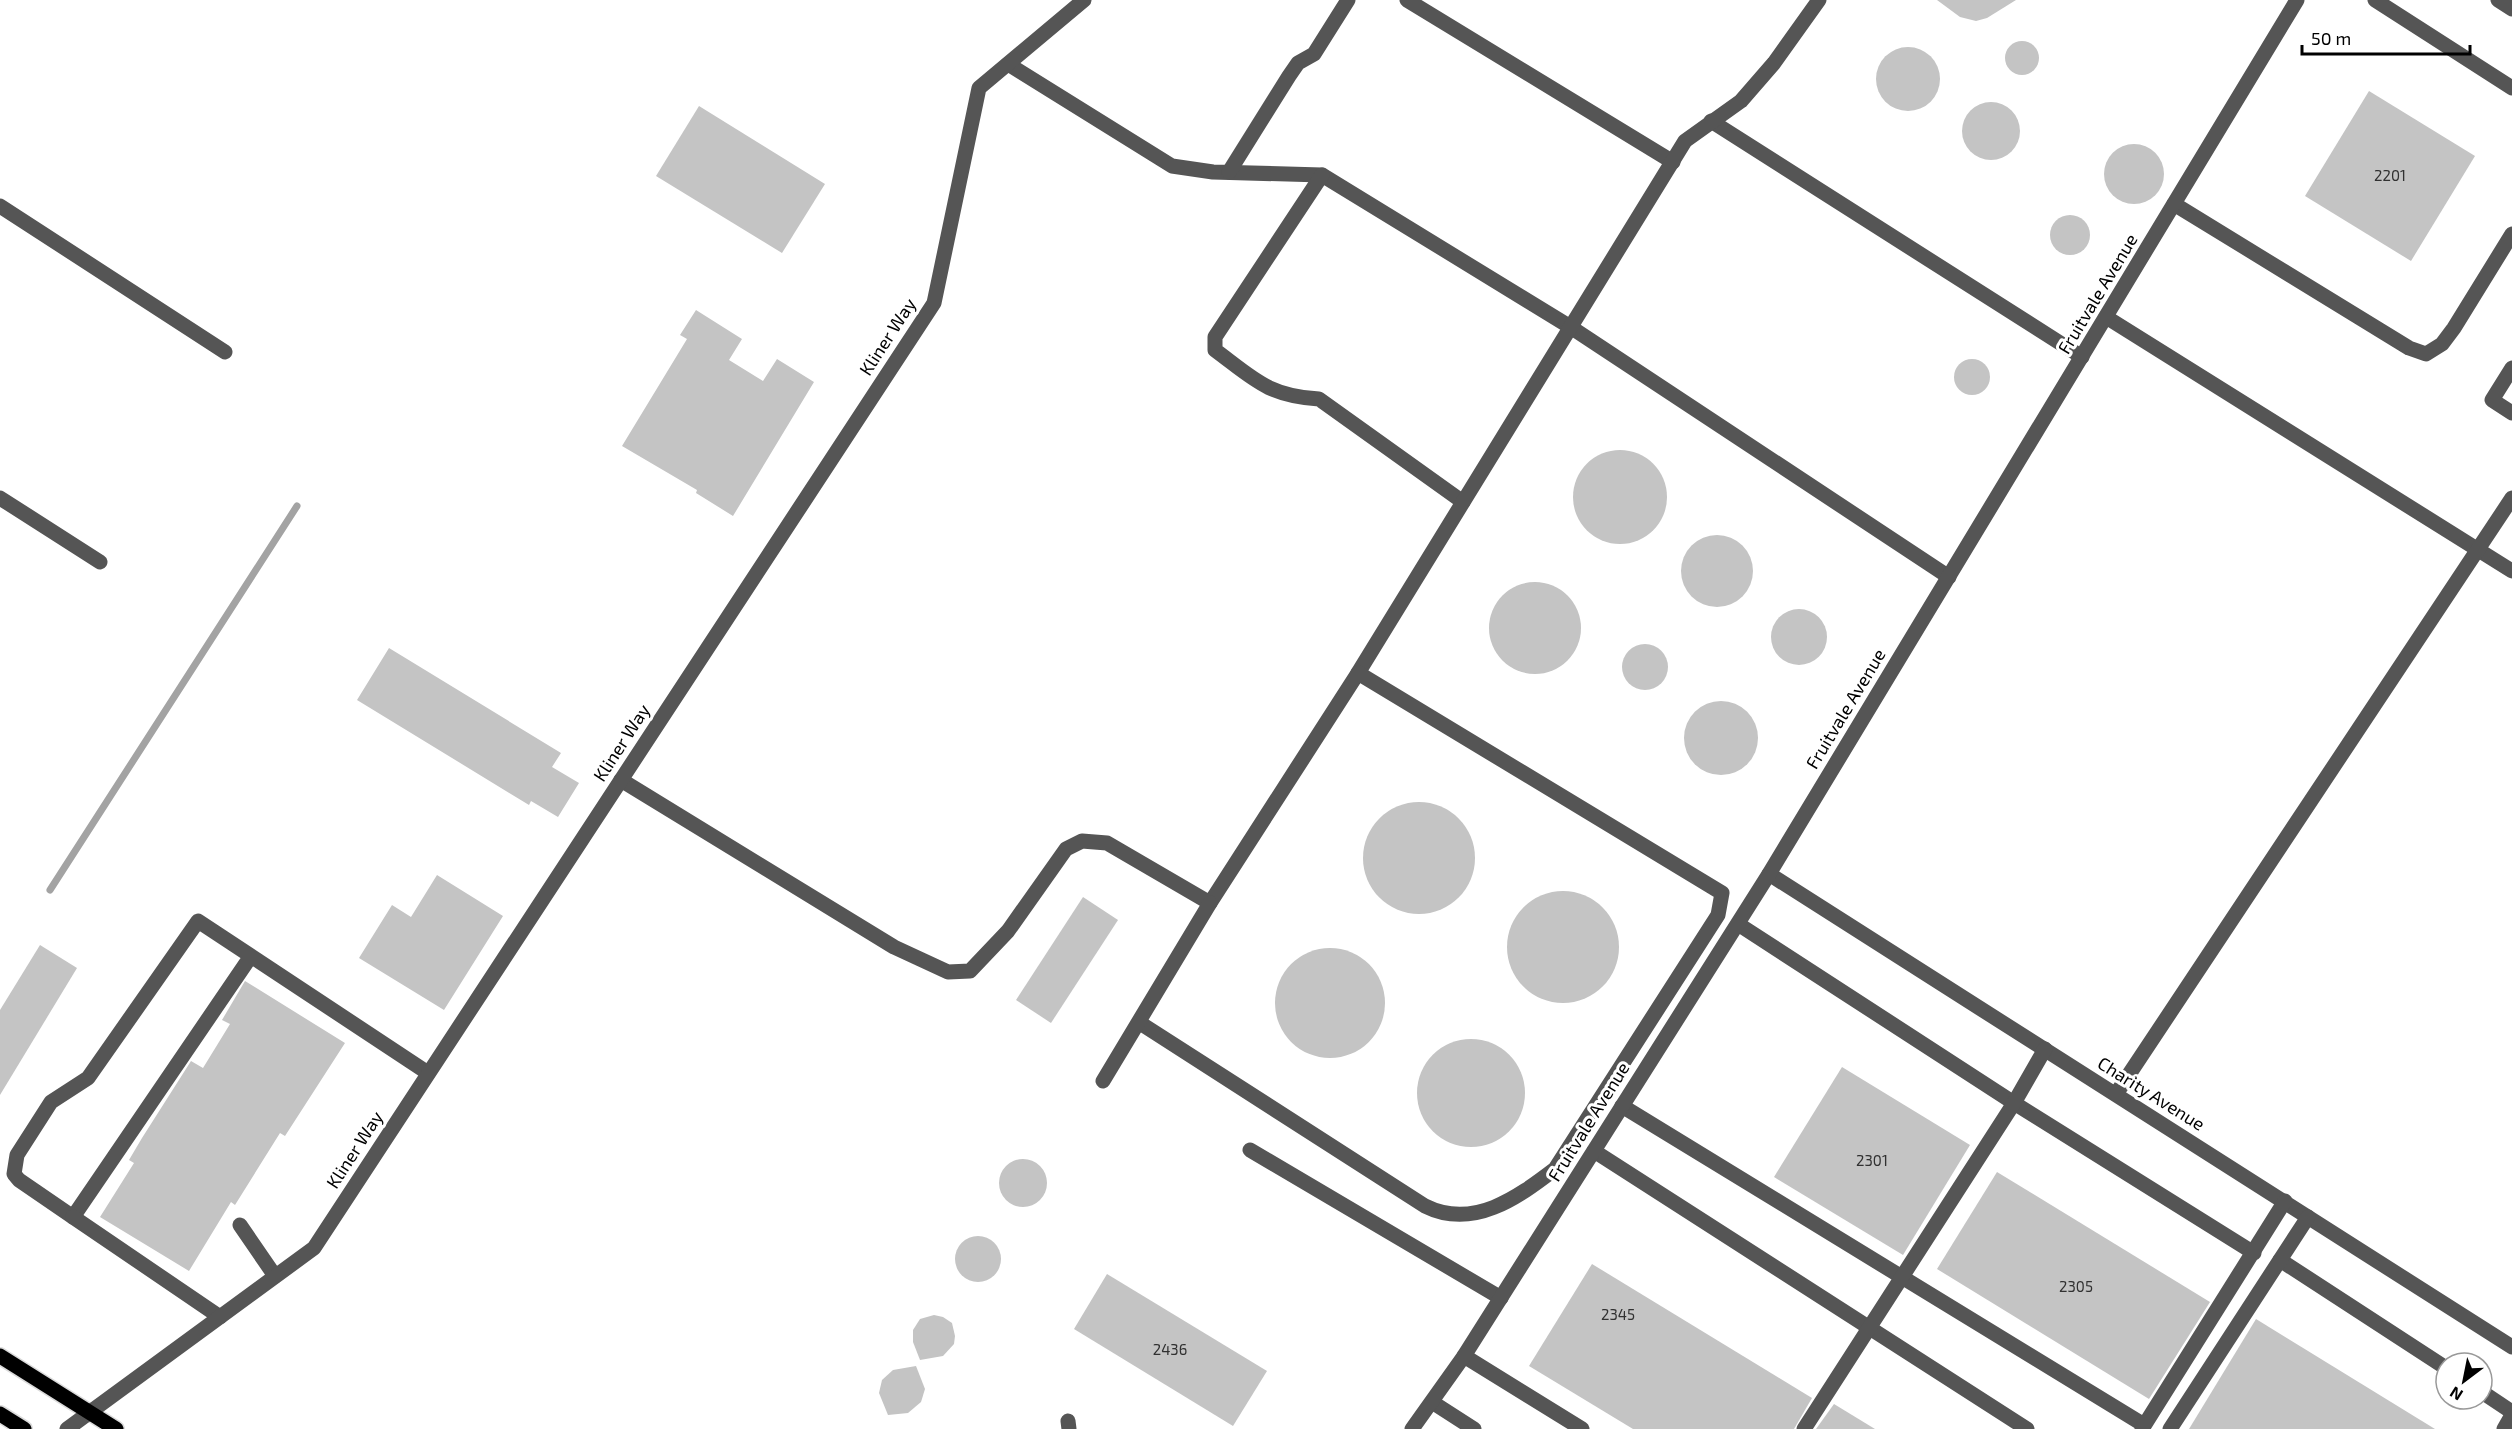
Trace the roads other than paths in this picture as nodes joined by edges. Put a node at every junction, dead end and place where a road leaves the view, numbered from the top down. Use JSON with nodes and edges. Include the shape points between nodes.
{"nodes":[{"id":1,"x":1084,"y":0,"type":"edge"},
{"id":2,"x":1348,"y":0,"type":"edge"},
{"id":3,"x":1407,"y":0,"type":"edge"},
{"id":4,"x":1819,"y":0,"type":"edge"},
{"id":5,"x":2297,"y":0,"type":"edge"},
{"id":6,"x":2375,"y":0,"type":"edge"},
{"id":7,"x":2498,"y":0,"type":"edge"},
{"id":8,"x":2512,"y":9,"type":"edge"},
{"id":9,"x":1008,"y":64,"type":"junction"},
{"id":10,"x":2512,"y":88,"type":"edge"},
{"id":11,"x":1711,"y":121,"type":"junction"},
{"id":12,"x":1673,"y":162,"type":"junction"},
{"id":13,"x":1229,"y":172,"type":"junction"},
{"id":14,"x":1322,"y":175,"type":"junction"},
{"id":15,"x":2174,"y":204,"type":"junction"},
{"id":16,"x":0,"y":206,"type":"edge"},
{"id":17,"x":2512,"y":234,"type":"edge"},
{"id":18,"x":2106,"y":317,"type":"junction"},
{"id":19,"x":1572,"y":328,"type":"junction"},
{"id":20,"x":225,"y":352,"type":"dead end"},
{"id":21,"x":2082,"y":357,"type":"junction"},
{"id":22,"x":2512,"y":368,"type":"edge"},
{"id":23,"x":2512,"y":413,"type":"edge"},
{"id":24,"x":0,"y":498,"type":"edge"},
{"id":25,"x":2512,"y":498,"type":"edge"},
{"id":26,"x":1463,"y":502,"type":"junction"},
{"id":27,"x":2478,"y":549,"type":"junction"},
{"id":28,"x":100,"y":562,"type":"dead end"},
{"id":29,"x":2512,"y":571,"type":"edge"},
{"id":30,"x":1949,"y":577,"type":"junction"},
{"id":31,"x":1358,"y":673,"type":"junction"},
{"id":32,"x":621,"y":780,"type":"junction"},
{"id":33,"x":1769,"y":874,"type":"junction"},
{"id":34,"x":1210,"y":903,"type":"junction"},
{"id":35,"x":1738,"y":924,"type":"junction"},
{"id":36,"x":251,"y":956,"type":"junction"},
{"id":37,"x":1140,"y":1023,"type":"junction"},
{"id":38,"x":2045,"y":1049,"type":"junction"},
{"id":39,"x":428,"y":1073,"type":"junction"},
{"id":40,"x":1103,"y":1081,"type":"dead end"},
{"id":41,"x":2116,"y":1094,"type":"junction"},
{"id":42,"x":2014,"y":1103,"type":"junction"},
{"id":43,"x":1622,"y":1106,"type":"junction"},
{"id":44,"x":1250,"y":1150,"type":"dead end"},
{"id":45,"x":1594,"y":1151,"type":"junction"},
{"id":46,"x":2285,"y":1201,"type":"junction"},
{"id":47,"x":73,"y":1217,"type":"junction"},
{"id":48,"x":2308,"y":1217,"type":"junction"},
{"id":49,"x":240,"y":1225,"type":"dead end"},
{"id":50,"x":2254,"y":1252,"type":"junction"},
{"id":51,"x":2280,"y":1260,"type":"junction"},
{"id":52,"x":275,"y":1276,"type":"junction"},
{"id":53,"x":1903,"y":1276,"type":"junction"},
{"id":54,"x":1501,"y":1299,"type":"junction"},
{"id":55,"x":220,"y":1317,"type":"junction"},
{"id":56,"x":1868,"y":1329,"type":"junction"},
{"id":57,"x":2512,"y":1347,"type":"edge"},
{"id":58,"x":0,"y":1356,"type":"edge"},
{"id":59,"x":1464,"y":1356,"type":"junction"},
{"id":60,"x":2434,"y":1360,"type":"edge"},
{"id":61,"x":2494,"y":1400,"type":"edge"},
{"id":62,"x":1432,"y":1402,"type":"junction"},
{"id":63,"x":90,"y":1413,"type":"junction"},
{"id":64,"x":2512,"y":1413,"type":"edge"},
{"id":65,"x":0,"y":1414,"type":"edge"},
{"id":66,"x":2143,"y":1427,"type":"edge"},
{"id":67,"x":24,"y":1429,"type":"edge"},
{"id":68,"x":67,"y":1429,"type":"edge"},
{"id":69,"x":116,"y":1429,"type":"edge"},
{"id":70,"x":1412,"y":1429,"type":"edge"},
{"id":71,"x":1474,"y":1429,"type":"edge"},
{"id":72,"x":1582,"y":1429,"type":"edge"},
{"id":73,"x":1804,"y":1429,"type":"edge"},
{"id":74,"x":2027,"y":1429,"type":"edge"},
{"id":75,"x":2170,"y":1429,"type":"edge"},
{"id":76,"x":2504,"y":1429,"type":"edge"}],
"edges":[{"from":1,"to":9,"type":"street","name":"Kliner Way"},
{"from":2,"to":13,"type":"street","via":[[1314,54],[1298,63],[1289,76]]},
{"from":3,"to":12,"type":"street"},
{"from":4,"to":11,"type":"street","via":[[1741,102]]},
{"from":5,"to":15,"type":"street","name":"Fruitvale Avenue"},
{"from":6,"to":10,"type":"street"},
{"from":7,"to":8,"type":"street"},
{"from":9,"to":13,"type":"street","via":[[1172,166]]},
{"from":9,"to":32,"type":"street","name":"Kliner Way","via":[[980,88],[934,303]]},
{"from":11,"to":12,"type":"street","via":[[1685,141]]},
{"from":11,"to":21,"type":"street"},
{"from":12,"to":19,"type":"street"},
{"from":13,"to":14,"type":"street"},
{"from":14,"to":19,"type":"street"},
{"from":14,"to":26,"type":"street","via":[[1215,337],[1215,350],[1270,390],[1296,398],[1319,399]]},
{"from":15,"to":17,"type":"street","via":[[2409,348],[2426,354],[2442,344],[2454,328]]},
{"from":15,"to":18,"type":"street","name":"Fruitvale Avenue"},
{"from":16,"to":20,"type":"street"},
{"from":18,"to":21,"type":"street","name":"Fruitvale Avenue"},
{"from":18,"to":27,"type":"street"},
{"from":19,"to":26,"type":"street"},
{"from":19,"to":30,"type":"street"},
{"from":21,"to":30,"type":"street","name":"Fruitvale Avenue"},
{"from":22,"to":23,"type":"street","via":[[2492,400]]},
{"from":24,"to":28,"type":"street"},
{"from":25,"to":27,"type":"street"},
{"from":26,"to":31,"type":"street"},
{"from":27,"to":29,"type":"street"},
{"from":27,"to":41,"type":"street"},
{"from":30,"to":33,"type":"street","name":"Fruitvale Avenue"},
{"from":31,"to":34,"type":"street"},
{"from":31,"to":37,"type":"street","via":[[1722,893],[1718,915],[1555,1169],[1492,1209],[1460,1216],[1442,1215],[1425,1206]]},
{"from":32,"to":34,"type":"street","via":[[894,947],[948,972],[969,970],[1008,931],[1066,849],[1082,841],[1107,843]]},
{"from":32,"to":39,"type":"street","name":"Kliner Way"},
{"from":33,"to":35,"type":"street","name":"Fruitvale Avenue"},
{"from":33,"to":38,"type":"street","name":"Charity Avenue"},
{"from":34,"to":37,"type":"street"},
{"from":35,"to":42,"type":"street"},
{"from":35,"to":43,"type":"street","name":"Fruitvale Avenue"},
{"from":36,"to":39,"type":"street"},
{"from":36,"to":47,"type":"street"},
{"from":36,"to":47,"type":"street","via":[[198,921],[88,1078],[51,1102],[17,1155],[14,1174]]},
{"from":37,"to":40,"type":"street"},
{"from":38,"to":41,"type":"street","name":"Charity Avenue"},
{"from":38,"to":42,"type":"street"},
{"from":39,"to":52,"type":"street","name":"Kliner Way","via":[[314,1248]]},
{"from":41,"to":46,"type":"street","name":"Charity Avenue"},
{"from":42,"to":50,"type":"street"},
{"from":42,"to":53,"type":"street"},
{"from":43,"to":45,"type":"street","name":"Fruitvale Avenue"},
{"from":43,"to":53,"type":"street"},
{"from":44,"to":54,"type":"street"},
{"from":45,"to":54,"type":"street","name":"Fruitvale Avenue"},
{"from":45,"to":56,"type":"street"},
{"from":46,"to":48,"type":"street","name":"Charity Avenue"},
{"from":46,"to":50,"type":"street"},
{"from":47,"to":55,"type":"street"},
{"from":48,"to":51,"type":"street"},
{"from":48,"to":57,"type":"street","name":"Charity Avenue"},
{"from":49,"to":52,"type":"street"},
{"from":50,"to":66,"type":"street"},
{"from":51,"to":60,"type":"street"},
{"from":51,"to":75,"type":"street"},
{"from":52,"to":55,"type":"street","name":"Kliner Way"},
{"from":53,"to":56,"type":"street"},
{"from":53,"to":66,"type":"street"},
{"from":54,"to":59,"type":"street","name":"Fruitvale Avenue"},
{"from":55,"to":63,"type":"street","name":"Kliner Way"},
{"from":56,"to":73,"type":"street"},
{"from":56,"to":74,"type":"street"},
{"from":58,"to":63,"type":"main road"},
{"from":59,"to":62,"type":"street","name":"Fruitvale Avenue"},
{"from":59,"to":72,"type":"street"},
{"from":61,"to":64,"type":"street"},
{"from":62,"to":70,"type":"street","name":"Fruitvale Avenue"},
{"from":62,"to":71,"type":"street"},
{"from":63,"to":68,"type":"street","name":"Kliner Way"},
{"from":63,"to":69,"type":"main road"},
{"from":64,"to":76,"type":"street"},
{"from":65,"to":67,"type":"main road"}]}
